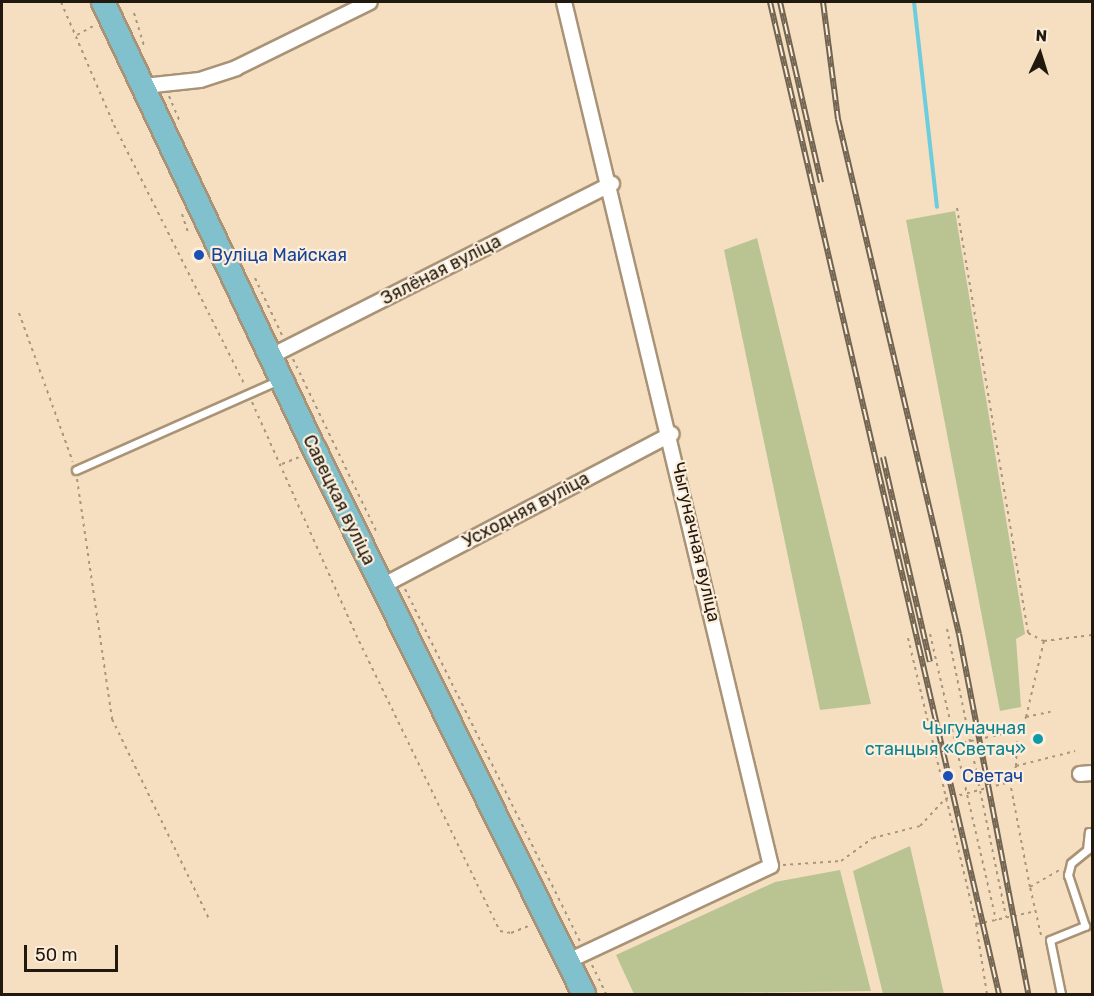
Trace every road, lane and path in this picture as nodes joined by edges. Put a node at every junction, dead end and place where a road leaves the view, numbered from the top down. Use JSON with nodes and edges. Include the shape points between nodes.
{"nodes":[{"id":1,"x":61,"y":2,"type":"edge"},
{"id":2,"x":103,"y":2,"type":"edge"},
{"id":3,"x":370,"y":2,"type":"edge"},
{"id":4,"x":564,"y":2,"type":"edge"},
{"id":5,"x":134,"y":13,"type":"dead end"},
{"id":6,"x":147,"y":54,"type":"dead end"},
{"id":7,"x":154,"y":85,"type":"junction"},
{"id":8,"x":185,"y":131,"type":"dead end"},
{"id":9,"x":612,"y":184,"type":"junction"},
{"id":10,"x":957,"y":208,"type":"dead end"},
{"id":11,"x":253,"y":275,"type":"dead end"},
{"id":12,"x":19,"y":313,"type":"dead end"},
{"id":13,"x":279,"y":352,"type":"junction"},
{"id":14,"x":281,"y":379,"type":"junction"},
{"id":15,"x":249,"y":395,"type":"junction"},
{"id":16,"x":671,"y":434,"type":"junction"},
{"id":17,"x":76,"y":470,"type":"junction"},
{"id":18,"x":383,"y":546,"type":"dead end"},
{"id":19,"x":390,"y":582,"type":"junction"},
{"id":20,"x":947,"y":629,"type":"dead end"},
{"id":21,"x":930,"y":634,"type":"dead end"},
{"id":22,"x":1092,"y":635,"type":"edge"},
{"id":23,"x":908,"y":638,"type":"dead end"},
{"id":24,"x":1044,"y":641,"type":"junction"},
{"id":25,"x":1050,"y":712,"type":"dead end"},
{"id":26,"x":1026,"y":717,"type":"junction"},
{"id":27,"x":1017,"y":731,"type":"junction"},
{"id":28,"x":972,"y":740,"type":"junction"},
{"id":29,"x":955,"y":744,"type":"junction"},
{"id":30,"x":934,"y":749,"type":"junction"},
{"id":31,"x":1075,"y":751,"type":"dead end"},
{"id":32,"x":1016,"y":766,"type":"junction"},
{"id":33,"x":1010,"y":782,"type":"junction"},
{"id":34,"x":982,"y":789,"type":"junction"},
{"id":35,"x":967,"y":794,"type":"junction"},
{"id":36,"x":945,"y":799,"type":"junction"},
{"id":37,"x":1089,"y":832,"type":"dead end"},
{"id":38,"x":1071,"y":863,"type":"junction"},
{"id":39,"x":771,"y":866,"type":"junction"},
{"id":40,"x":1030,"y":887,"type":"junction"},
{"id":41,"x":1006,"y":917,"type":"junction"},
{"id":42,"x":209,"y":920,"type":"dead end"},
{"id":43,"x":996,"y":920,"type":"junction"},
{"id":44,"x":530,"y":924,"type":"dead end"},
{"id":45,"x":976,"y":924,"type":"junction"},
{"id":46,"x":577,"y":957,"type":"junction"},
{"id":47,"x":584,"y":994,"type":"edge"},
{"id":48,"x":606,"y":994,"type":"edge"},
{"id":49,"x":987,"y":994,"type":"edge"},
{"id":50,"x":1061,"y":994,"type":"edge"}],
"edges":[{"from":1,"to":15,"type":"path","via":[[114,125]]},
{"from":2,"to":7,"type":"main road","name":"Савецкая вуліца"},
{"from":3,"to":7,"type":"street","via":[[236,68],[200,80]]},
{"from":4,"to":9,"type":"street","name":"Чыгуначная вуліца"},
{"from":5,"to":6,"type":"path"},
{"from":7,"to":8,"type":"path"},
{"from":7,"to":13,"type":"main road","name":"Савецкая вуліца"},
{"from":9,"to":13,"type":"street","name":"Зялёная вуліца"},
{"from":9,"to":16,"type":"street","name":"Чыгуначная вуліца"},
{"from":10,"to":24,"type":"path","via":[[1028,633]]},
{"from":11,"to":13,"type":"path"},
{"from":12,"to":17,"type":"path"},
{"from":13,"to":14,"type":"main road","name":"Савецкая вуліца"},
{"from":13,"to":18,"type":"path"},
{"from":14,"to":15,"type":"lane"},
{"from":14,"to":19,"type":"main road","name":"Савецкая вуліца"},
{"from":15,"to":17,"type":"lane"},
{"from":15,"to":44,"type":"path","via":[[359,641],[500,931],[511,933]]},
{"from":16,"to":19,"type":"street","name":"Усходняя вуліца"},
{"from":16,"to":39,"type":"street","name":"Чыгуначная вуліца"},
{"from":17,"to":42,"type":"path","via":[[112,719]]},
{"from":19,"to":46,"type":"main road","name":"Савецкая вуліца"},
{"from":19,"to":46,"type":"path"},
{"from":20,"to":28,"type":"path"},
{"from":21,"to":29,"type":"path"},
{"from":22,"to":24,"type":"path"},
{"from":23,"to":30,"type":"path"},
{"from":24,"to":26,"type":"path"},
{"from":25,"to":26,"type":"path"},
{"from":26,"to":27,"type":"path"},
{"from":27,"to":28,"type":"path"},
{"from":27,"to":32,"type":"path"},
{"from":28,"to":29,"type":"path"},
{"from":28,"to":34,"type":"path"},
{"from":29,"to":30,"type":"path"},
{"from":29,"to":35,"type":"path"},
{"from":30,"to":36,"type":"path"},
{"from":31,"to":32,"type":"path"},
{"from":32,"to":33,"type":"path"},
{"from":33,"to":34,"type":"path"},
{"from":33,"to":40,"type":"path"},
{"from":34,"to":35,"type":"path"},
{"from":34,"to":41,"type":"path"},
{"from":35,"to":36,"type":"path"},
{"from":35,"to":43,"type":"path"},
{"from":36,"to":39,"type":"path","via":[[920,826],[873,838],[841,861]]},
{"from":36,"to":45,"type":"path"},
{"from":37,"to":38,"type":"lane","via":[[1087,850]]},
{"from":38,"to":40,"type":"path"},
{"from":38,"to":50,"type":"lane","via":[[1068,875],[1085,926],[1050,940]]},
{"from":39,"to":46,"type":"street"},
{"from":40,"to":41,"type":"path","via":[[1036,911]]},
{"from":41,"to":43,"type":"path"},
{"from":43,"to":45,"type":"path"},
{"from":45,"to":49,"type":"path"},
{"from":46,"to":47,"type":"main road","name":"Савецкая вуліца"},
{"from":46,"to":48,"type":"path"}]}
